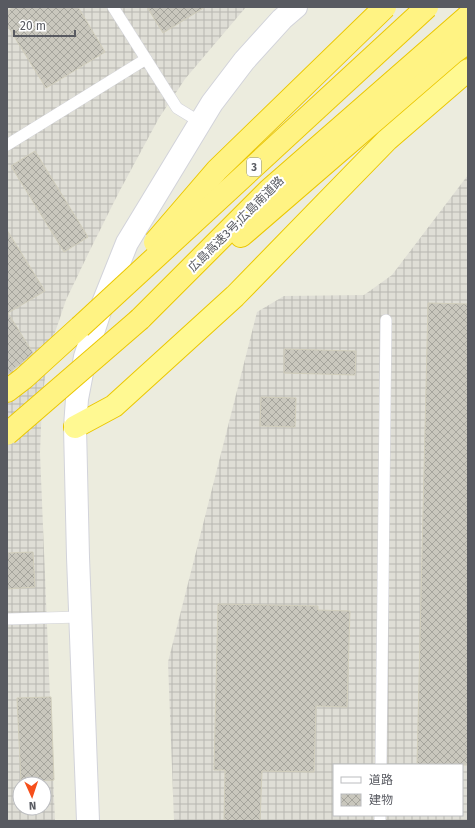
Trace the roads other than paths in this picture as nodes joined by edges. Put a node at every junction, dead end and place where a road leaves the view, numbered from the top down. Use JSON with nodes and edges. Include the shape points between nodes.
{"nodes":[{"id":1,"x":113,"y":7,"type":"edge"},
{"id":2,"x":296,"y":7,"type":"edge"},
{"id":3,"x":385,"y":7,"type":"edge"},
{"id":4,"x":427,"y":7,"type":"edge"},
{"id":5,"x":468,"y":16,"type":"edge"},
{"id":6,"x":468,"y":42,"type":"edge"},
{"id":7,"x":146,"y":59,"type":"junction"},
{"id":8,"x":468,"y":70,"type":"edge"},
{"id":9,"x":200,"y":122,"type":"junction"},
{"id":10,"x":7,"y":145,"type":"edge"},
{"id":11,"x":140,"y":319,"type":"junction"},
{"id":12,"x":386,"y":320,"type":"dead end"},
{"id":13,"x":80,"y":327,"type":"junction"},
{"id":14,"x":7,"y":390,"type":"edge"},
{"id":15,"x":75,"y":428,"type":"junction"},
{"id":16,"x":7,"y":434,"type":"edge"},
{"id":17,"x":80,"y":617,"type":"junction"},
{"id":18,"x":7,"y":619,"type":"edge"},
{"id":19,"x":381,"y":764,"type":"edge"},
{"id":20,"x":88,"y":821,"type":"edge"}],
"edges":[{"from":1,"to":7,"type":"lane"},
{"from":2,"to":9,"type":"street","via":[[244,61]]},
{"from":3,"to":13,"type":"highway","bridge":true,"via":[[217,170]]},
{"from":4,"to":13,"type":"highway","number":"3","bridge":true},
{"from":5,"to":11,"type":"highway","name":"広島高速3号;広島南道路","number":"3","via":[[268,190]]},
{"from":6,"to":11,"type":"highway"},
{"from":7,"to":9,"type":"lane","via":[[177,108]]},
{"from":7,"to":10,"type":"lane"},
{"from":8,"to":15,"type":"highway","via":[[387,140],[235,296],[114,406]]},
{"from":9,"to":15,"type":"street","via":[[127,243],[85,357],[77,399]]},
{"from":11,"to":16,"type":"highway","name":"広島高速3号;広島南道路","number":"3","bridge":true},
{"from":12,"to":19,"type":"lane"},
{"from":13,"to":14,"type":"highway","number":"3","via":[[24,378]]},
{"from":15,"to":17,"type":"street"},
{"from":17,"to":18,"type":"lane"},
{"from":17,"to":20,"type":"street"}]}
